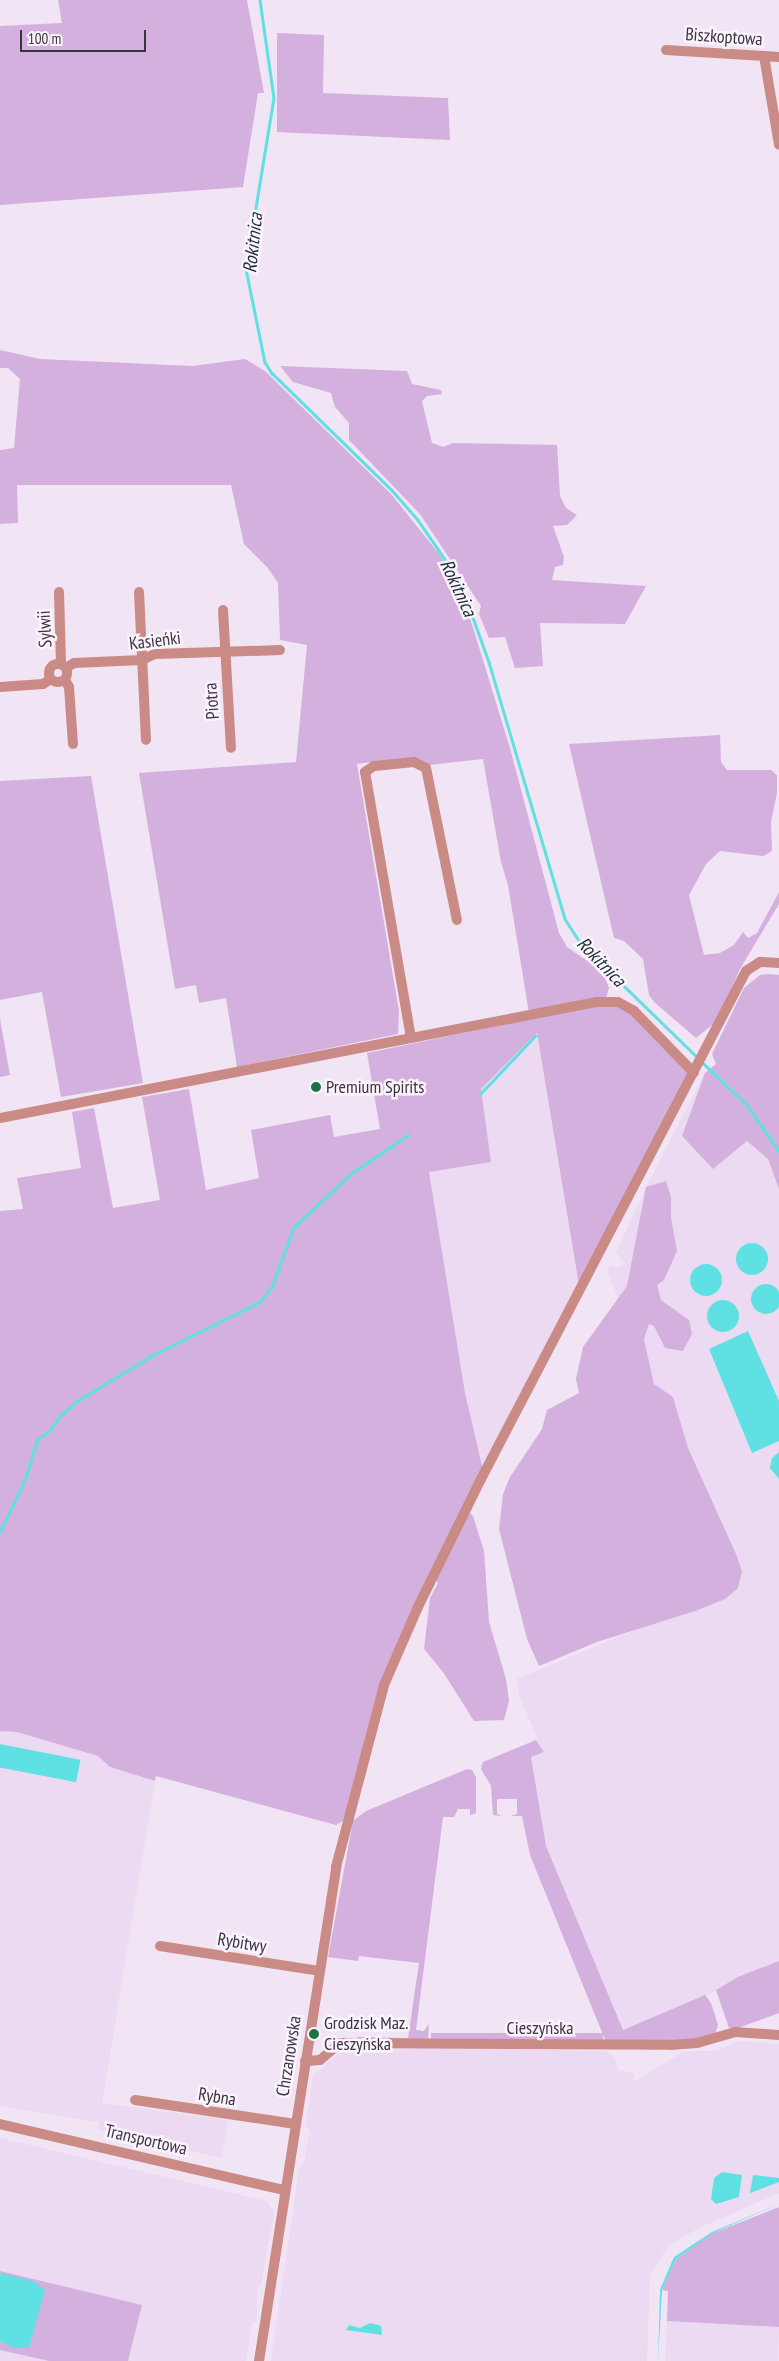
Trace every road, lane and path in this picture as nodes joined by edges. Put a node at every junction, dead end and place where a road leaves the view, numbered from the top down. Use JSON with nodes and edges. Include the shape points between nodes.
{"nodes":[{"id":1,"x":666,"y":50,"type":"dead end"},
{"id":2,"x":764,"y":56,"type":"junction"},
{"id":3,"x":779,"y":57,"type":"edge"},
{"id":4,"x":779,"y":145,"type":"edge"},
{"id":5,"x":59,"y":592,"type":"dead end"},
{"id":6,"x":139,"y":592,"type":"dead end"},
{"id":7,"x":223,"y":610,"type":"dead end"},
{"id":8,"x":280,"y":650,"type":"dead end"},
{"id":9,"x":225,"y":652,"type":"junction"},
{"id":10,"x":142,"y":660,"type":"junction"},
{"id":11,"x":63,"y":666,"type":"junction"},
{"id":12,"x":51,"y":680,"type":"junction"},
{"id":13,"x":65,"y":680,"type":"junction"},
{"id":14,"x":0,"y":687,"type":"edge"},
{"id":15,"x":146,"y":740,"type":"dead end"},
{"id":16,"x":73,"y":744,"type":"dead end"},
{"id":17,"x":231,"y":748,"type":"dead end"},
{"id":18,"x":457,"y":920,"type":"dead end"},
{"id":19,"x":779,"y":963,"type":"edge"},
{"id":20,"x":411,"y":1038,"type":"junction"},
{"id":21,"x":698,"y":1064,"type":"junction"},
{"id":22,"x":0,"y":1118,"type":"edge"},
{"id":23,"x":160,"y":1946,"type":"dead end"},
{"id":24,"x":319,"y":1971,"type":"junction"},
{"id":25,"x":779,"y":2035,"type":"edge"},
{"id":26,"x":305,"y":2061,"type":"junction"},
{"id":27,"x":135,"y":2100,"type":"dead end"},
{"id":28,"x":0,"y":2124,"type":"edge"},
{"id":29,"x":295,"y":2124,"type":"junction"},
{"id":30,"x":284,"y":2190,"type":"junction"},
{"id":31,"x":259,"y":2361,"type":"edge"}],
"edges":[{"from":1,"to":2,"type":"street","name":"Biszkoptowa"},
{"from":2,"to":3,"type":"street","name":"Biszkoptowa"},
{"from":2,"to":4,"type":"street"},
{"from":5,"to":11,"type":"street","name":"Sylwii"},
{"from":6,"to":10,"type":"street"},
{"from":7,"to":9,"type":"street","name":"Piotra"},
{"from":8,"to":9,"type":"street","name":"Kasieńki"},
{"from":9,"to":10,"type":"street","name":"Kasieńki","via":[[155,654]]},
{"from":9,"to":17,"type":"street","name":"Piotra"},
{"from":10,"to":11,"type":"street","name":"Kasieńki"},
{"from":10,"to":15,"type":"street"},
{"from":11,"to":12,"type":"street","via":[[50,669]]},
{"from":11,"to":13,"type":"street","via":[[68,675]]},
{"from":12,"to":13,"type":"street","via":[[59,683]]},
{"from":12,"to":14,"type":"street","via":[[43,684]]},
{"from":13,"to":16,"type":"street","via":[[69,686]]},
{"from":18,"to":20,"type":"street","via":[[426,768],[414,762],[374,766],[365,772]]},
{"from":19,"to":21,"type":"street","name":"Chrzanowska","via":[[760,962],[746,971]]},
{"from":20,"to":21,"type":"street","via":[[596,1002],[618,1002],[634,1011]]},
{"from":20,"to":22,"type":"street"},
{"from":21,"to":24,"type":"street","name":"Chrzanowska","via":[[484,1474],[417,1609],[384,1685],[362,1758],[336,1867]]},
{"from":23,"to":24,"type":"street","name":"Rybitwy"},
{"from":24,"to":26,"type":"street","name":"Chrzanowska"},
{"from":25,"to":26,"type":"street","name":"Cieszyńska","via":[[735,2032],[697,2043],[670,2045],[340,2043],[320,2060]]},
{"from":26,"to":29,"type":"street","name":"Chrzanowska"},
{"from":27,"to":29,"type":"street","name":"Rybna"},
{"from":28,"to":30,"type":"street","name":"Transportowa"},
{"from":29,"to":30,"type":"street","name":"Chrzanowska"},
{"from":30,"to":31,"type":"street","name":"Chrzanowska"}]}
